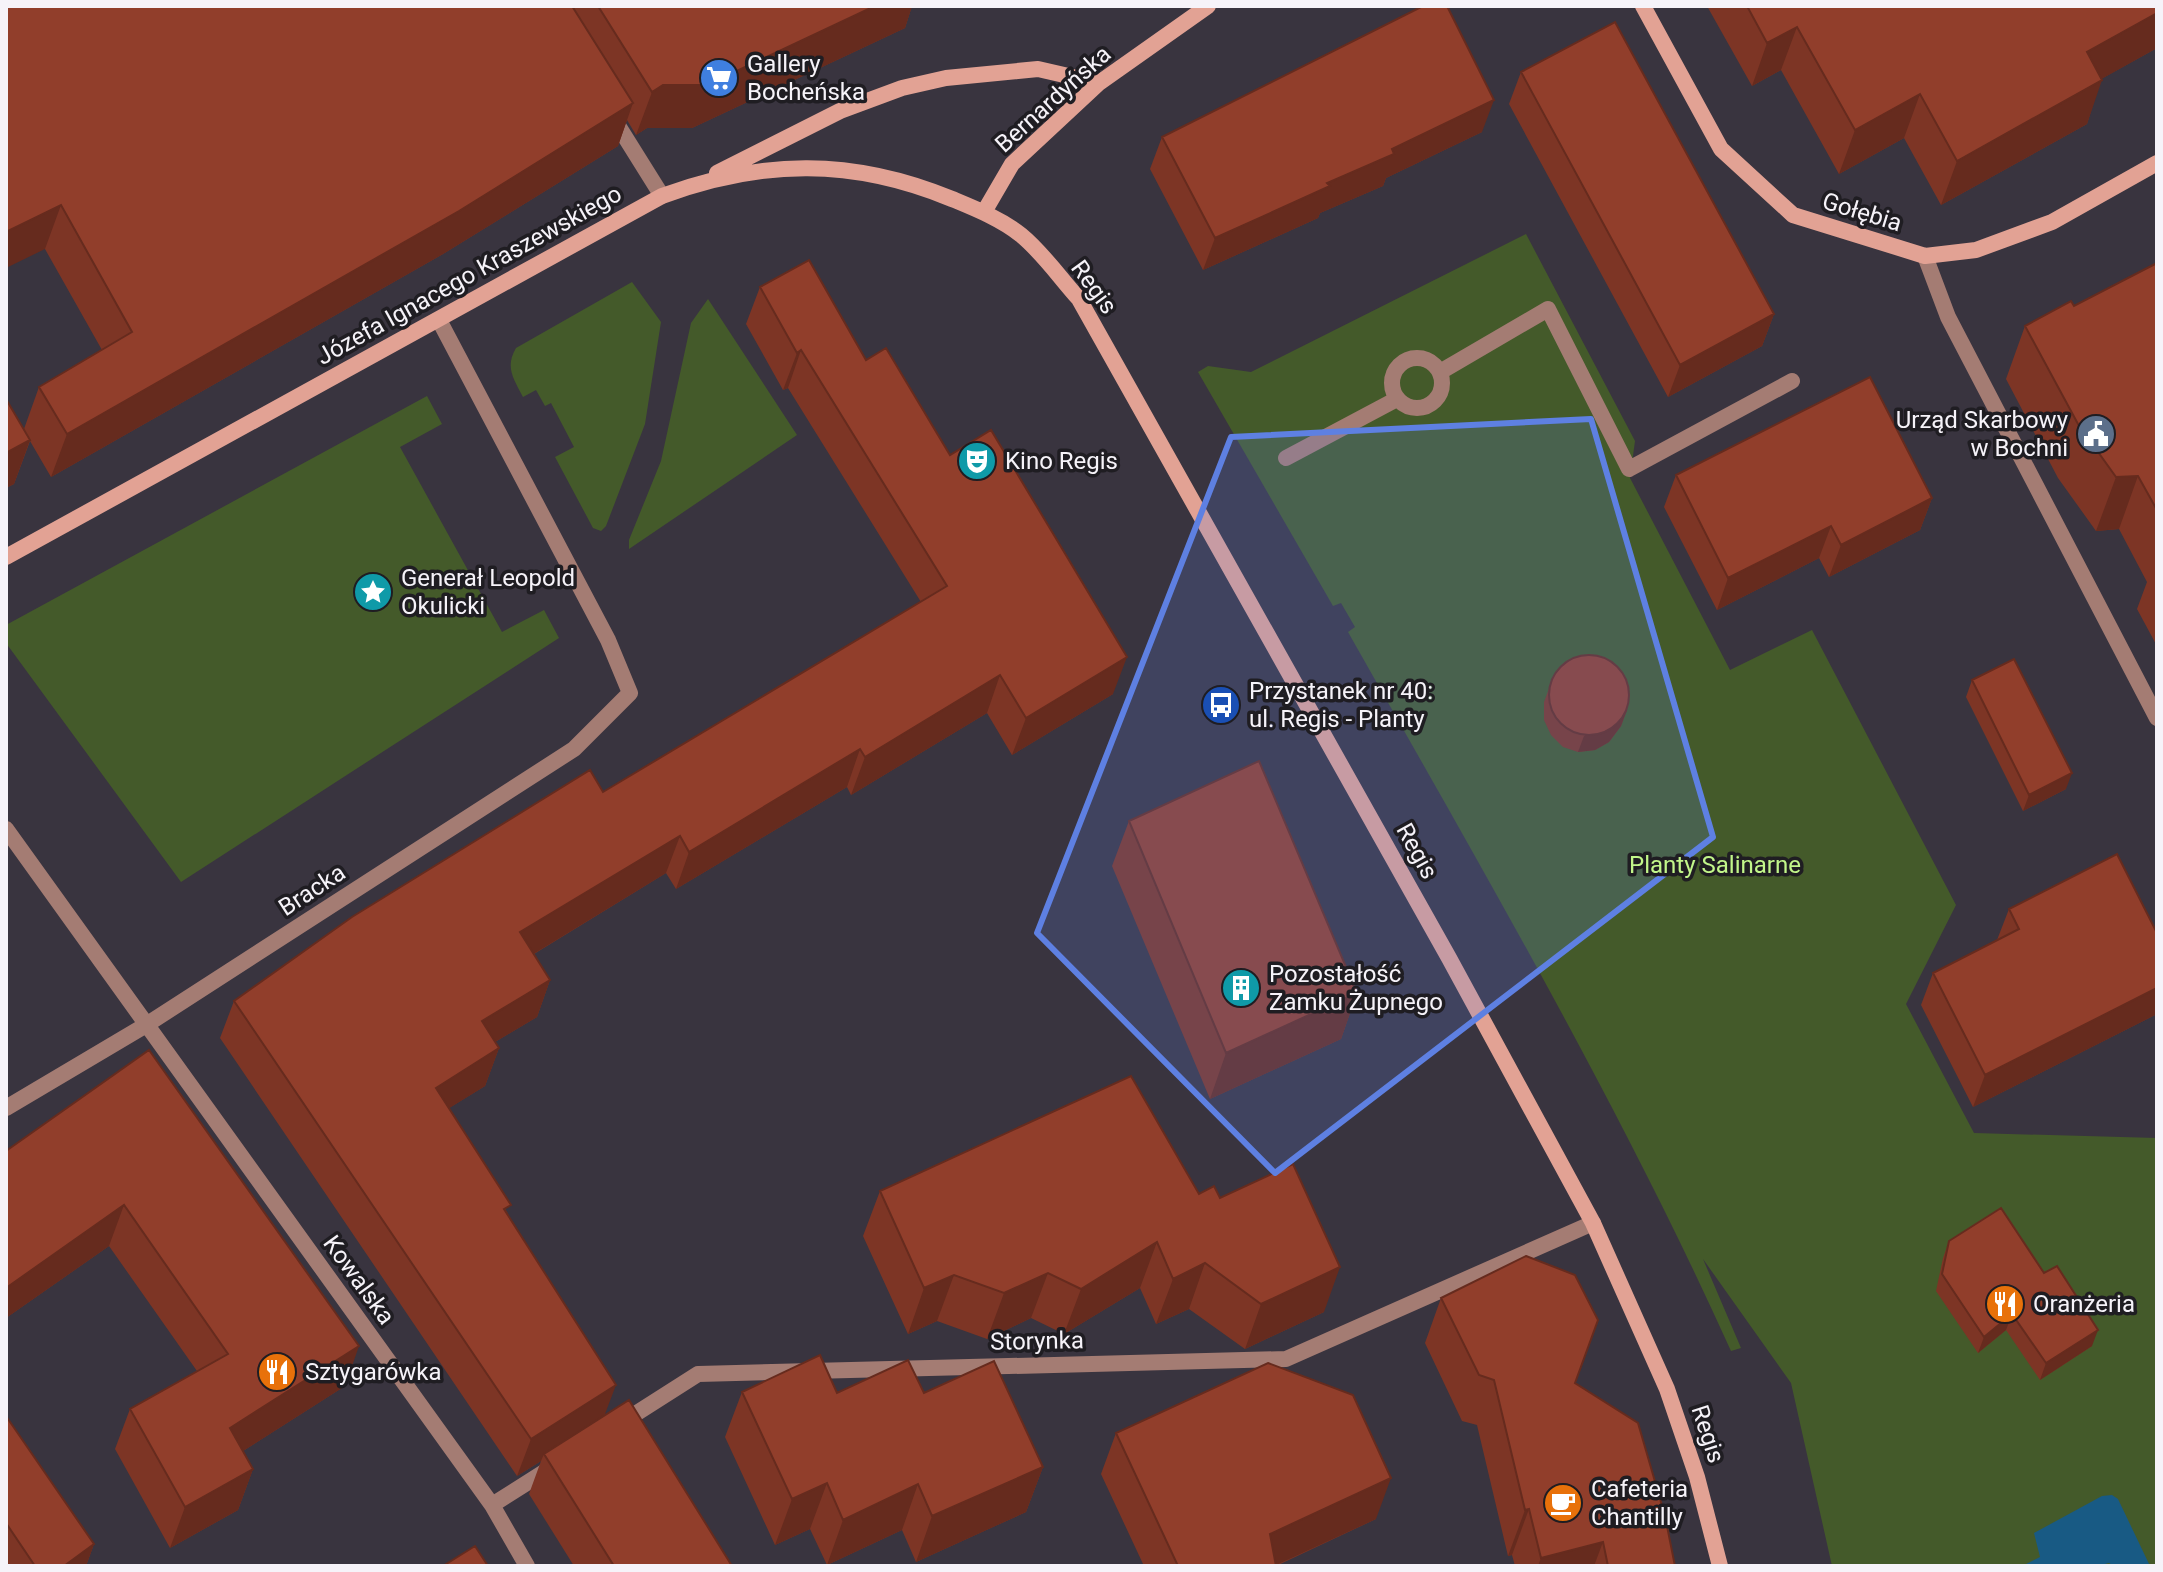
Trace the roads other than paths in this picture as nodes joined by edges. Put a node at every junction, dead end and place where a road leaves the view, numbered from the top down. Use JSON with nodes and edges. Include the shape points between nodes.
{"nodes":[{"id":1,"x":1208,"y":6,"type":"edge"},
{"id":2,"x":1643,"y":6,"type":"edge"},
{"id":3,"x":1099,"y":83,"type":"junction"},
{"id":4,"x":605,"y":105,"type":"edge"},
{"id":5,"x":2157,"y":163,"type":"edge"},
{"id":6,"x":698,"y":182,"type":"junction"},
{"id":7,"x":662,"y":196,"type":"junction"},
{"id":8,"x":984,"y":212,"type":"junction"},
{"id":9,"x":1925,"y":256,"type":"junction"},
{"id":10,"x":439,"y":320,"type":"junction"},
{"id":11,"x":1440,"y":372,"type":"junction"},
{"id":12,"x":1792,"y":381,"type":"dead end"},
{"id":13,"x":1397,"y":399,"type":"junction"},
{"id":14,"x":1286,"y":458,"type":"dead end"},
{"id":15,"x":6,"y":557,"type":"edge"},
{"id":16,"x":2157,"y":718,"type":"edge"},
{"id":17,"x":6,"y":829,"type":"edge"},
{"id":18,"x":146,"y":1025,"type":"junction"},
{"id":19,"x":6,"y":1108,"type":"edge"},
{"id":20,"x":1593,"y":1223,"type":"junction"},
{"id":21,"x":606,"y":1433,"type":"edge"},
{"id":22,"x":566,"y":1458,"type":"edge"},
{"id":23,"x":492,"y":1505,"type":"junction"},
{"id":24,"x":527,"y":1566,"type":"edge"},
{"id":25,"x":1720,"y":1566,"type":"edge"}],
"edges":[{"from":1,"to":3,"type":"street","name":"Bernardyńska"},
{"from":2,"to":9,"type":"street","name":"Gołębia","via":[[1721,149],[1793,215]]},
{"from":3,"to":6,"type":"street","via":[[1038,69],[902,88],[840,111]]},
{"from":3,"to":8,"type":"street","name":"Bernardyńska","via":[[1012,164]]},
{"from":4,"to":7,"type":"street"},
{"from":5,"to":9,"type":"street","name":"Gołębia","via":[[2052,222],[1976,250]]},
{"from":6,"to":7,"type":"street","name":"Józefa Ignacego Kraszewskiego"},
{"from":6,"to":8,"type":"street","name":"Józefa Ignacego Kraszewskiego","via":[[818,166],[903,179]]},
{"from":7,"to":10,"type":"street","name":"Józefa Ignacego Kraszewskiego"},
{"from":8,"to":20,"type":"street","name":"Regis","via":[[1022,236],[1079,299]]},
{"from":9,"to":16,"type":"street","via":[[1948,317]]},
{"from":10,"to":15,"type":"street","name":"Józefa Ignacego Kraszewskiego"},
{"from":10,"to":18,"type":"street","name":"Bracka","via":[[603,629],[630,693],[574,749]]},
{"from":11,"to":12,"type":"street","via":[[1548,309],[1629,469]]},
{"from":11,"to":13,"type":"street","via":[[1441,389],[1432,403],[1410,407]]},
{"from":11,"to":13,"type":"street","via":[[1419,358],[1402,363],[1393,376]]},
{"from":13,"to":14,"type":"street"},
{"from":17,"to":18,"type":"street","name":"Kowalska"},
{"from":18,"to":19,"type":"street","name":"Bracka"},
{"from":18,"to":23,"type":"street","name":"Kowalska"},
{"from":20,"to":21,"type":"street","name":"Storynka","via":[[1286,1359],[698,1374]]},
{"from":20,"to":25,"type":"street","name":"Regis","via":[[1667,1389]]},
{"from":22,"to":23,"type":"street"},
{"from":23,"to":24,"type":"street","name":"Kowalska"}]}
